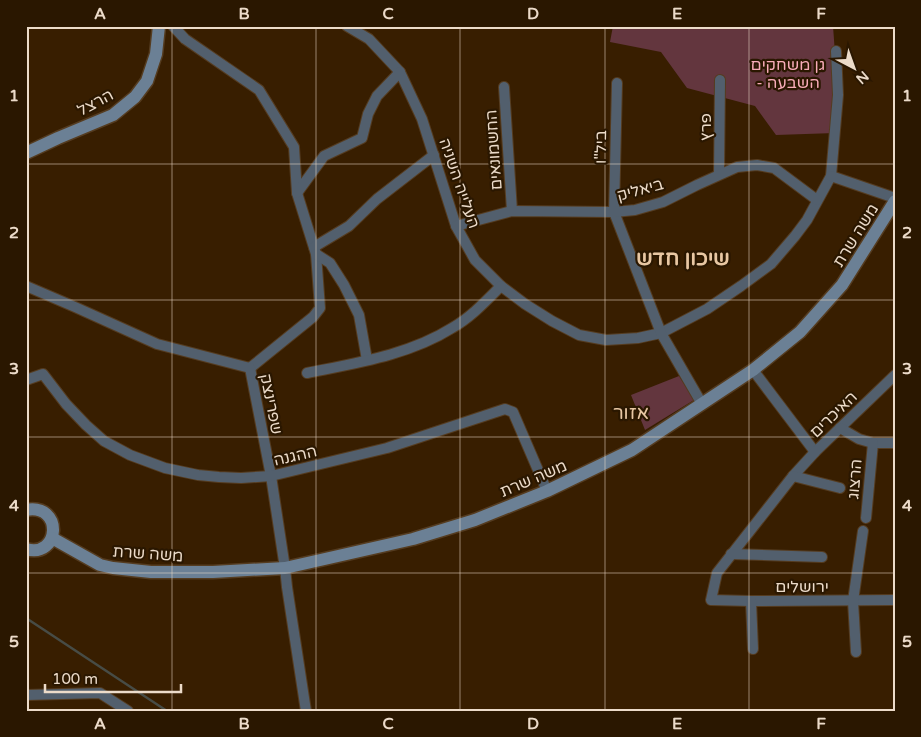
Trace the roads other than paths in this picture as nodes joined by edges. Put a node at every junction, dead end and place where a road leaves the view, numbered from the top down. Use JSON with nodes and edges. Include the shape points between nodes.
{"nodes":[{"id":1,"x":160,"y":26,"type":"edge"},
{"id":2,"x":173,"y":26,"type":"edge"},
{"id":3,"x":347,"y":26,"type":"edge"},
{"id":4,"x":836,"y":51,"type":"dead end"},
{"id":5,"x":400,"y":72,"type":"junction"},
{"id":6,"x":720,"y":80,"type":"dead end"},
{"id":7,"x":617,"y":83,"type":"dead end"},
{"id":8,"x":504,"y":87,"type":"dead end"},
{"id":9,"x":26,"y":153,"type":"edge"},
{"id":10,"x":434,"y":155,"type":"junction"},
{"id":11,"x":719,"y":174,"type":"junction"},
{"id":12,"x":831,"y":176,"type":"junction"},
{"id":13,"x":297,"y":193,"type":"junction"},
{"id":14,"x":817,"y":200,"type":"junction"},
{"id":15,"x":895,"y":200,"type":"edge"},
{"id":16,"x":512,"y":211,"type":"junction"},
{"id":17,"x":614,"y":212,"type":"junction"},
{"id":18,"x":456,"y":226,"type":"junction"},
{"id":19,"x":315,"y":250,"type":"junction"},
{"id":20,"x":26,"y":286,"type":"edge"},
{"id":21,"x":501,"y":286,"type":"junction"},
{"id":22,"x":661,"y":333,"type":"junction"},
{"id":23,"x":367,"y":360,"type":"junction"},
{"id":24,"x":250,"y":368,"type":"junction"},
{"id":25,"x":752,"y":370,"type":"junction"},
{"id":26,"x":307,"y":373,"type":"dead end"},
{"id":27,"x":895,"y":375,"type":"edge"},
{"id":28,"x":26,"y":380,"type":"edge"},
{"id":29,"x":702,"y":404,"type":"junction"},
{"id":30,"x":840,"y":428,"type":"junction"},
{"id":31,"x":873,"y":443,"type":"junction"},
{"id":32,"x":895,"y":443,"type":"edge"},
{"id":33,"x":815,"y":452,"type":"junction"},
{"id":34,"x":271,"y":476,"type":"junction"},
{"id":35,"x":793,"y":476,"type":"junction"},
{"id":36,"x":840,"y":488,"type":"dead end"},
{"id":37,"x":547,"y":491,"type":"junction"},
{"id":38,"x":26,"y":510,"type":"edge"},
{"id":39,"x":866,"y":518,"type":"dead end"},
{"id":40,"x":863,"y":532,"type":"dead end"},
{"id":41,"x":52,"y":538,"type":"junction"},
{"id":42,"x":31,"y":551,"type":"edge"},
{"id":43,"x":731,"y":554,"type":"junction"},
{"id":44,"x":84,"y":556,"type":"junction"},
{"id":45,"x":822,"y":557,"type":"dead end"},
{"id":46,"x":285,"y":568,"type":"junction"},
{"id":47,"x":711,"y":600,"type":"joint"},
{"id":48,"x":895,"y":600,"type":"edge"},
{"id":49,"x":751,"y":601,"type":"junction"},
{"id":50,"x":853,"y":601,"type":"junction"},
{"id":51,"x":753,"y":649,"type":"dead end"},
{"id":52,"x":856,"y":652,"type":"dead end"},
{"id":53,"x":26,"y":695,"type":"edge"},
{"id":54,"x":128,"y":711,"type":"edge"},
{"id":55,"x":306,"y":711,"type":"edge"}],
"edges":[{"from":1,"to":9,"type":"street","name":"הרצל","via":[[150,72],[135,97],[114,115]]},
{"from":2,"to":13,"type":"street","via":[[185,39],[259,90],[294,147]]},
{"from":3,"to":5,"type":"street","name":"העלייה השניה","via":[[369,39]]},
{"from":4,"to":12,"type":"street","via":[[838,95]]},
{"from":5,"to":10,"type":"street","name":"העלייה השניה","via":[[422,119]]},
{"from":5,"to":13,"type":"street","via":[[377,96],[362,138],[324,156]]},
{"from":6,"to":11,"type":"street","name":"פרץ"},
{"from":7,"to":17,"type":"street","name":"ביל\"ו"},
{"from":8,"to":16,"type":"street","name":"החשמונאים"},
{"from":10,"to":18,"type":"street","name":"העלייה השניה"},
{"from":10,"to":19,"type":"street"},
{"from":11,"to":14,"type":"street","name":"ביאליק","via":[[737,167],[757,165],[774,168]]},
{"from":11,"to":17,"type":"street","name":"ביאליק","via":[[663,202]]},
{"from":12,"to":14,"type":"street","name":"העלייה השניה"},
{"from":12,"to":15,"type":"street"},
{"from":13,"to":19,"type":"street"},
{"from":14,"to":22,"type":"street","name":"העלייה השניה","via":[[795,236],[771,264],[707,310]]},
{"from":15,"to":25,"type":"street","name":"משה שרת","via":[[842,285],[800,332]]},
{"from":16,"to":17,"type":"street","name":"ביאליק"},
{"from":16,"to":18,"type":"street","name":"ביאליק"},
{"from":17,"to":22,"type":"street"},
{"from":18,"to":21,"type":"street","name":"העלייה השניה","via":[[475,260]]},
{"from":19,"to":23,"type":"street","via":[[330,263],[359,315]]},
{"from":19,"to":24,"type":"street","via":[[320,308]]},
{"from":20,"to":24,"type":"street","name":"שפרינצק","via":[[157,344]]},
{"from":21,"to":22,"type":"street","name":"העלייה השניה","via":[[552,321],[579,335],[606,340]]},
{"from":21,"to":23,"type":"street","via":[[454,328],[431,340]]},
{"from":22,"to":29,"type":"street"},
{"from":23,"to":26,"type":"street"},
{"from":24,"to":34,"type":"street","name":"שפרינצק"},
{"from":25,"to":29,"type":"street","name":"משה שרת"},
{"from":25,"to":33,"type":"street"},
{"from":27,"to":30,"type":"street","name":"האיכרים"},
{"from":28,"to":34,"type":"street","name":"ההגנה","via":[[43,374],[86,425],[104,441],[130,455],[165,468],[198,475],[226,478]]},
{"from":29,"to":37,"type":"street","name":"משה שרת","via":[[632,450]]},
{"from":30,"to":31,"type":"street","name":"הרצוג","via":[[858,439]]},
{"from":30,"to":33,"type":"street","name":"האיכרים"},
{"from":31,"to":32,"type":"street","name":"הרצוג"},
{"from":31,"to":39,"type":"street","name":"הרצוג"},
{"from":33,"to":35,"type":"street","name":"האיכרים"},
{"from":34,"to":37,"type":"street","name":"ההגנה","via":[[387,448],[505,409],[513,412]]},
{"from":34,"to":46,"type":"street","name":"שפרינצק"},
{"from":35,"to":36,"type":"street"},
{"from":35,"to":43,"type":"street","name":"האיכרים"},
{"from":37,"to":46,"type":"street","name":"משה שרת","via":[[475,520],[413,540]]},
{"from":38,"to":41,"type":"street","via":[[40,510],[47,514],[54,527]]},
{"from":40,"to":50,"type":"street"},
{"from":41,"to":42,"type":"street","via":[[47,545]]},
{"from":41,"to":44,"type":"street","name":"משה שרת"},
{"from":42,"to":44,"type":"street","name":"משה שרת"},
{"from":43,"to":45,"type":"street"},
{"from":43,"to":47,"type":"street","name":"האיכרים","via":[[717,573]]},
{"from":44,"to":46,"type":"street","name":"משה שרת","via":[[113,568],[151,572]]},
{"from":46,"to":55,"type":"street","name":"שפרינצק"},
{"from":47,"to":49,"type":"street","name":"ירושלים"},
{"from":48,"to":50,"type":"street","name":"ירושלים"},
{"from":49,"to":50,"type":"street","name":"ירושלים"},
{"from":49,"to":51,"type":"street"},
{"from":50,"to":52,"type":"street"},
{"from":53,"to":54,"type":"street","via":[[100,693]]}]}
